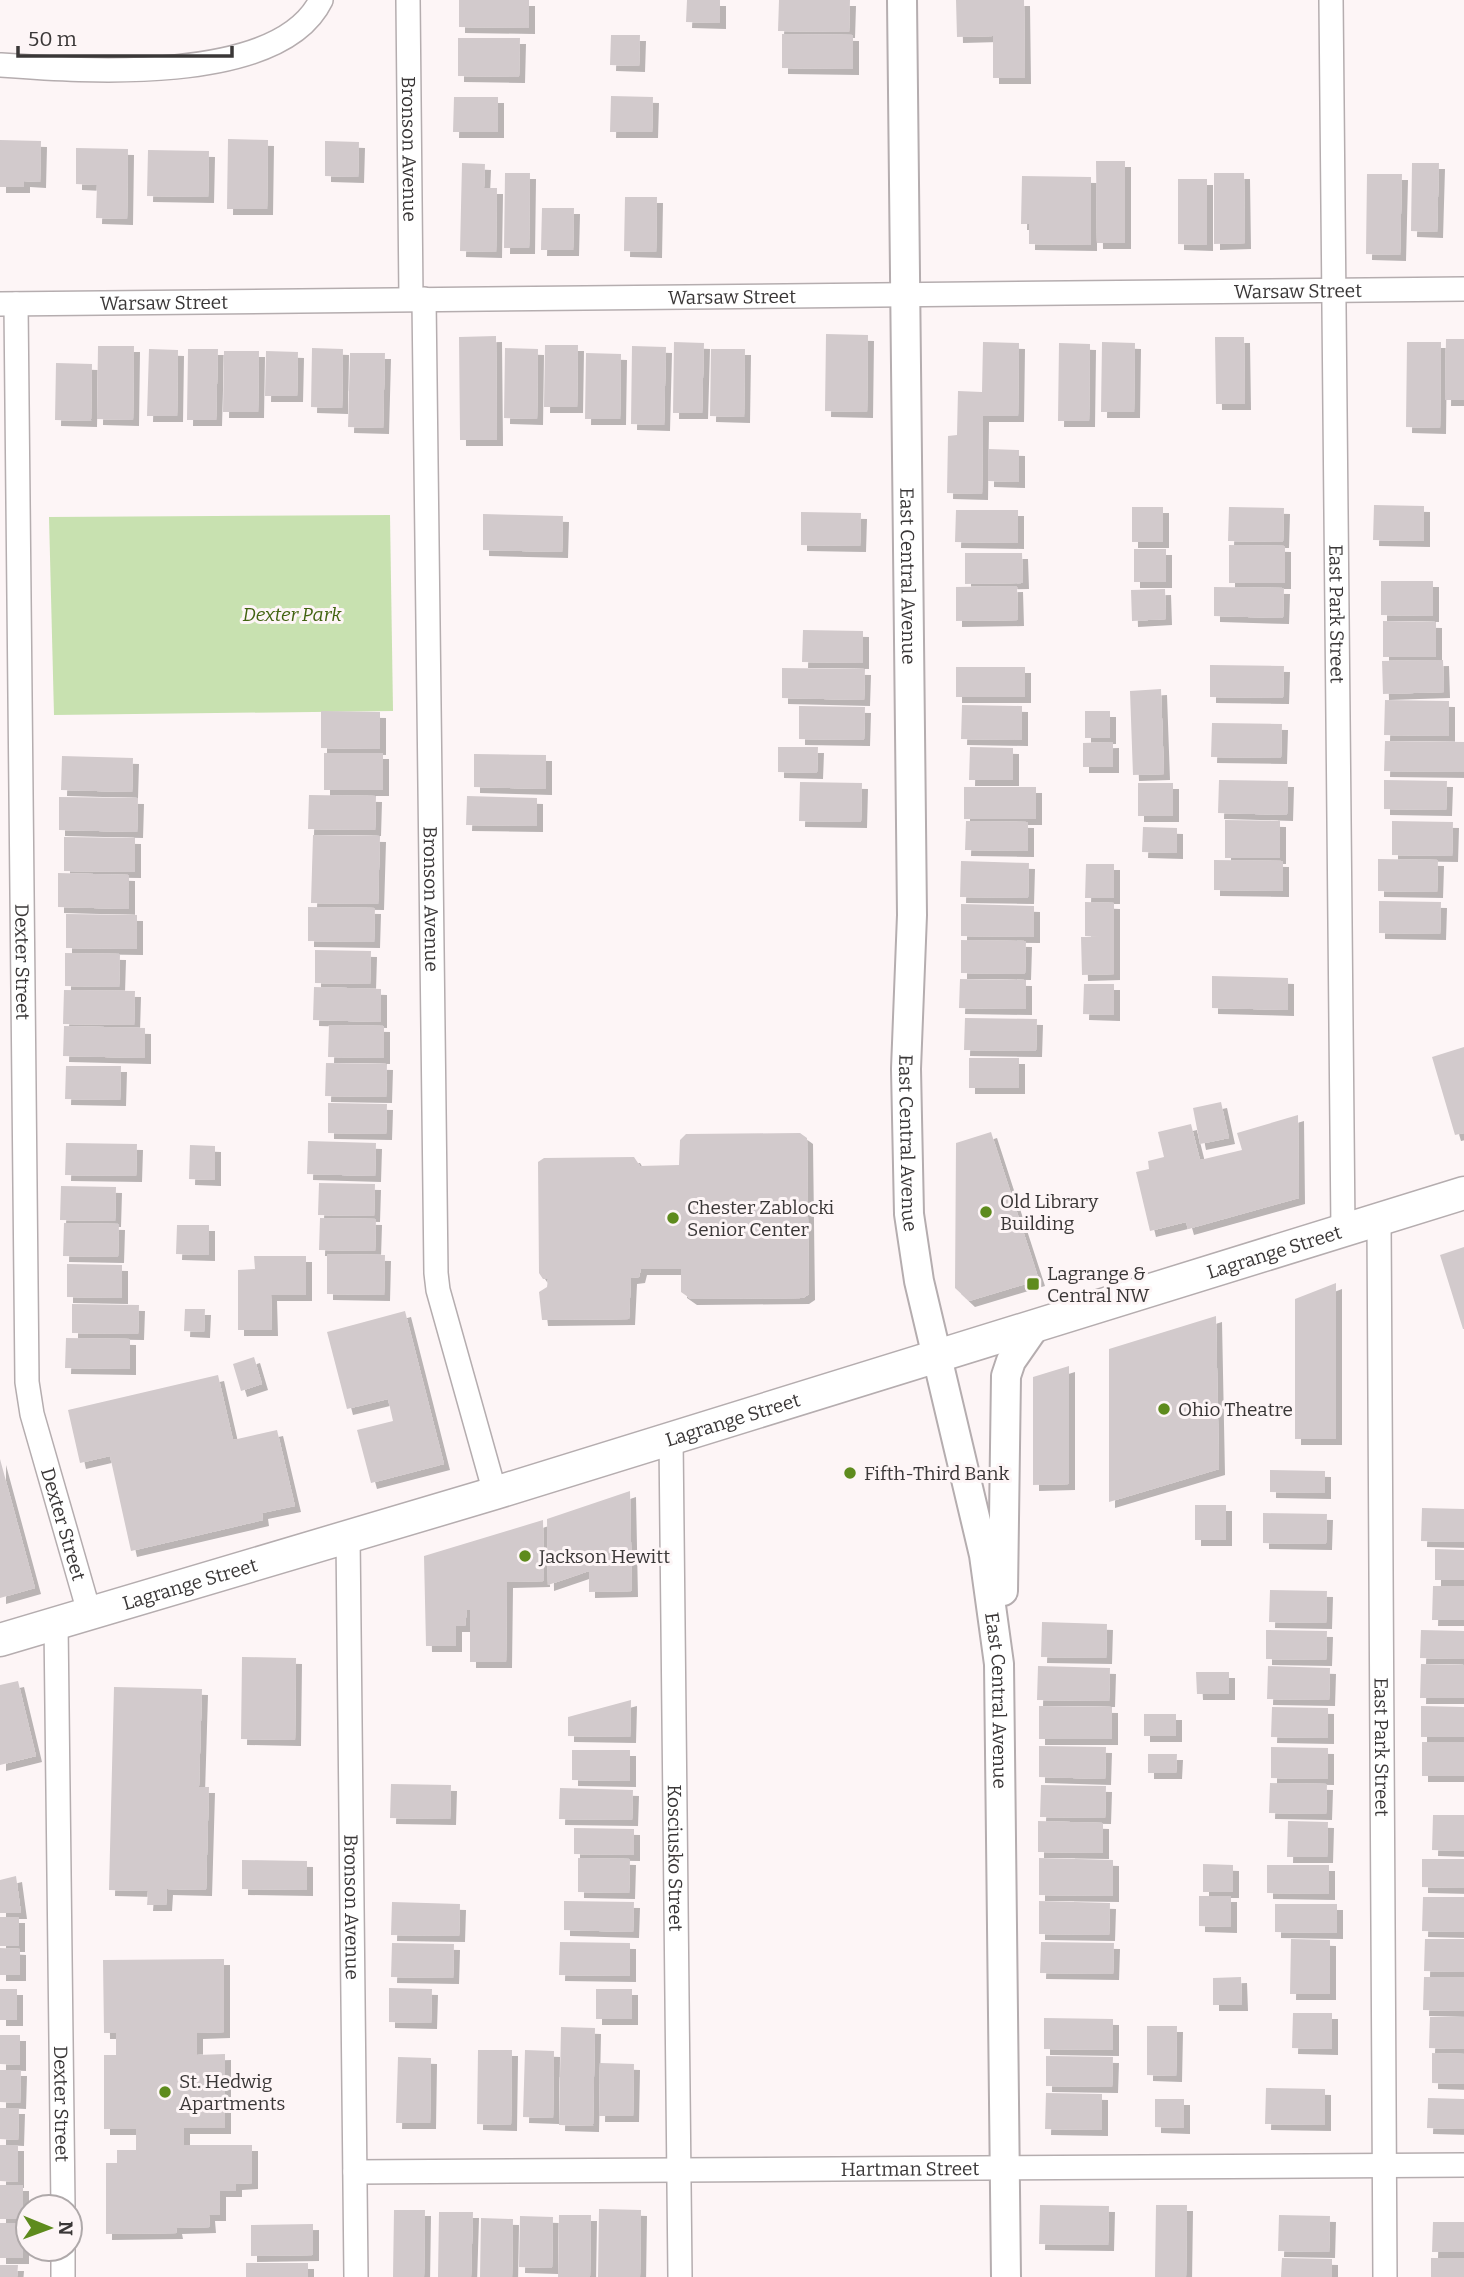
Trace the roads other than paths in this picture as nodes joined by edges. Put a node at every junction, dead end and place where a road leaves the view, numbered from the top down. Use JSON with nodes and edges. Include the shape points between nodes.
{"nodes":[{"id":1,"x":321,"y":0,"type":"edge"},
{"id":2,"x":408,"y":0,"type":"edge"},
{"id":3,"x":902,"y":0,"type":"edge"},
{"id":4,"x":1331,"y":0,"type":"edge"},
{"id":5,"x":0,"y":65,"type":"edge"},
{"id":6,"x":1464,"y":289,"type":"edge"},
{"id":7,"x":1334,"y":290,"type":"junction"},
{"id":8,"x":907,"y":295,"type":"junction"},
{"id":9,"x":418,"y":299,"type":"junction"},
{"id":10,"x":8,"y":304,"type":"edge"},
{"id":11,"x":1464,"y":1193,"type":"edge"},
{"id":12,"x":1378,"y":1219,"type":"junction"},
{"id":13,"x":1343,"y":1230,"type":"junction"},
{"id":14,"x":1036,"y":1325,"type":"junction"},
{"id":15,"x":937,"y":1357,"type":"junction"},
{"id":16,"x":671,"y":1438,"type":"junction"},
{"id":17,"x":495,"y":1493,"type":"junction"},
{"id":18,"x":348,"y":1536,"type":"junction"},
{"id":19,"x":89,"y":1612,"type":"junction"},
{"id":20,"x":56,"y":1623,"type":"junction"},
{"id":21,"x":0,"y":1640,"type":"edge"},
{"id":22,"x":1000,"y":1713,"type":"junction"},
{"id":23,"x":1464,"y":2165,"type":"edge"},
{"id":24,"x":1383,"y":2166,"type":"junction"},
{"id":25,"x":1004,"y":2168,"type":"junction"},
{"id":26,"x":679,"y":2171,"type":"junction"},
{"id":27,"x":355,"y":2172,"type":"junction"},
{"id":28,"x":63,"y":2193,"type":"edge"},
{"id":29,"x":356,"y":2277,"type":"edge"},
{"id":30,"x":680,"y":2277,"type":"edge"},
{"id":31,"x":1006,"y":2277,"type":"edge"},
{"id":32,"x":1385,"y":2277,"type":"edge"}],
"edges":[{"from":1,"to":5,"type":"street","via":[[309,19],[287,38],[206,62],[110,70]]},
{"from":2,"to":9,"type":"street","name":"Bronson Avenue"},
{"from":3,"to":8,"type":"street","name":"East Central Avenue"},
{"from":4,"to":7,"type":"street","name":"East Park Street"},
{"from":6,"to":7,"type":"street","name":"Warsaw Street"},
{"from":7,"to":8,"type":"street","name":"Warsaw Street"},
{"from":7,"to":13,"type":"street","name":"East Park Street"},
{"from":8,"to":9,"type":"street","name":"Warsaw Street"},
{"from":8,"to":15,"type":"street","name":"East Central Avenue","via":[[912,915],[906,1143],[912,1248]]},
{"from":9,"to":10,"type":"street","name":"Warsaw Street"},
{"from":9,"to":17,"type":"street","name":"Bronson Avenue","via":[[436,1273]]},
{"from":10,"to":19,"type":"street","name":"Dexter Street","via":[[27,1382],[32,1414]]},
{"from":11,"to":12,"type":"main road","name":"Lagrange Street"},
{"from":12,"to":13,"type":"main road","name":"Lagrange Street"},
{"from":12,"to":24,"type":"street","name":"East Park Street"},
{"from":13,"to":14,"type":"main road","name":"Lagrange Street"},
{"from":14,"to":15,"type":"main road","name":"Lagrange Street"},
{"from":14,"to":22,"type":"street","via":[[1006,1376]]},
{"from":15,"to":16,"type":"main road","name":"Lagrange Street"},
{"from":15,"to":22,"type":"street","name":"East Central Avenue","via":[[990,1584]]},
{"from":16,"to":17,"type":"main road","name":"Lagrange Street"},
{"from":16,"to":26,"type":"street","name":"Kosciusko Street"},
{"from":17,"to":18,"type":"main road","name":"Lagrange Street"},
{"from":18,"to":19,"type":"main road","name":"Lagrange Street"},
{"from":18,"to":27,"type":"street","name":"Bronson Avenue"},
{"from":19,"to":20,"type":"main road","name":"Lagrange Street"},
{"from":20,"to":21,"type":"main road","name":"Lagrange Street"},
{"from":20,"to":28,"type":"street","name":"Dexter Street"},
{"from":22,"to":25,"type":"street","name":"East Central Avenue"},
{"from":23,"to":24,"type":"street","name":"Hartman Street"},
{"from":24,"to":25,"type":"street","name":"Hartman Street"},
{"from":24,"to":32,"type":"street","name":"East Park Street"},
{"from":25,"to":26,"type":"street","name":"Hartman Street"},
{"from":25,"to":31,"type":"street","name":"East Central Avenue"},
{"from":26,"to":27,"type":"street","name":"Hartman Street"},
{"from":26,"to":30,"type":"street","name":"Kosciusko Street"},
{"from":27,"to":29,"type":"street","name":"Bronson Avenue"}]}
